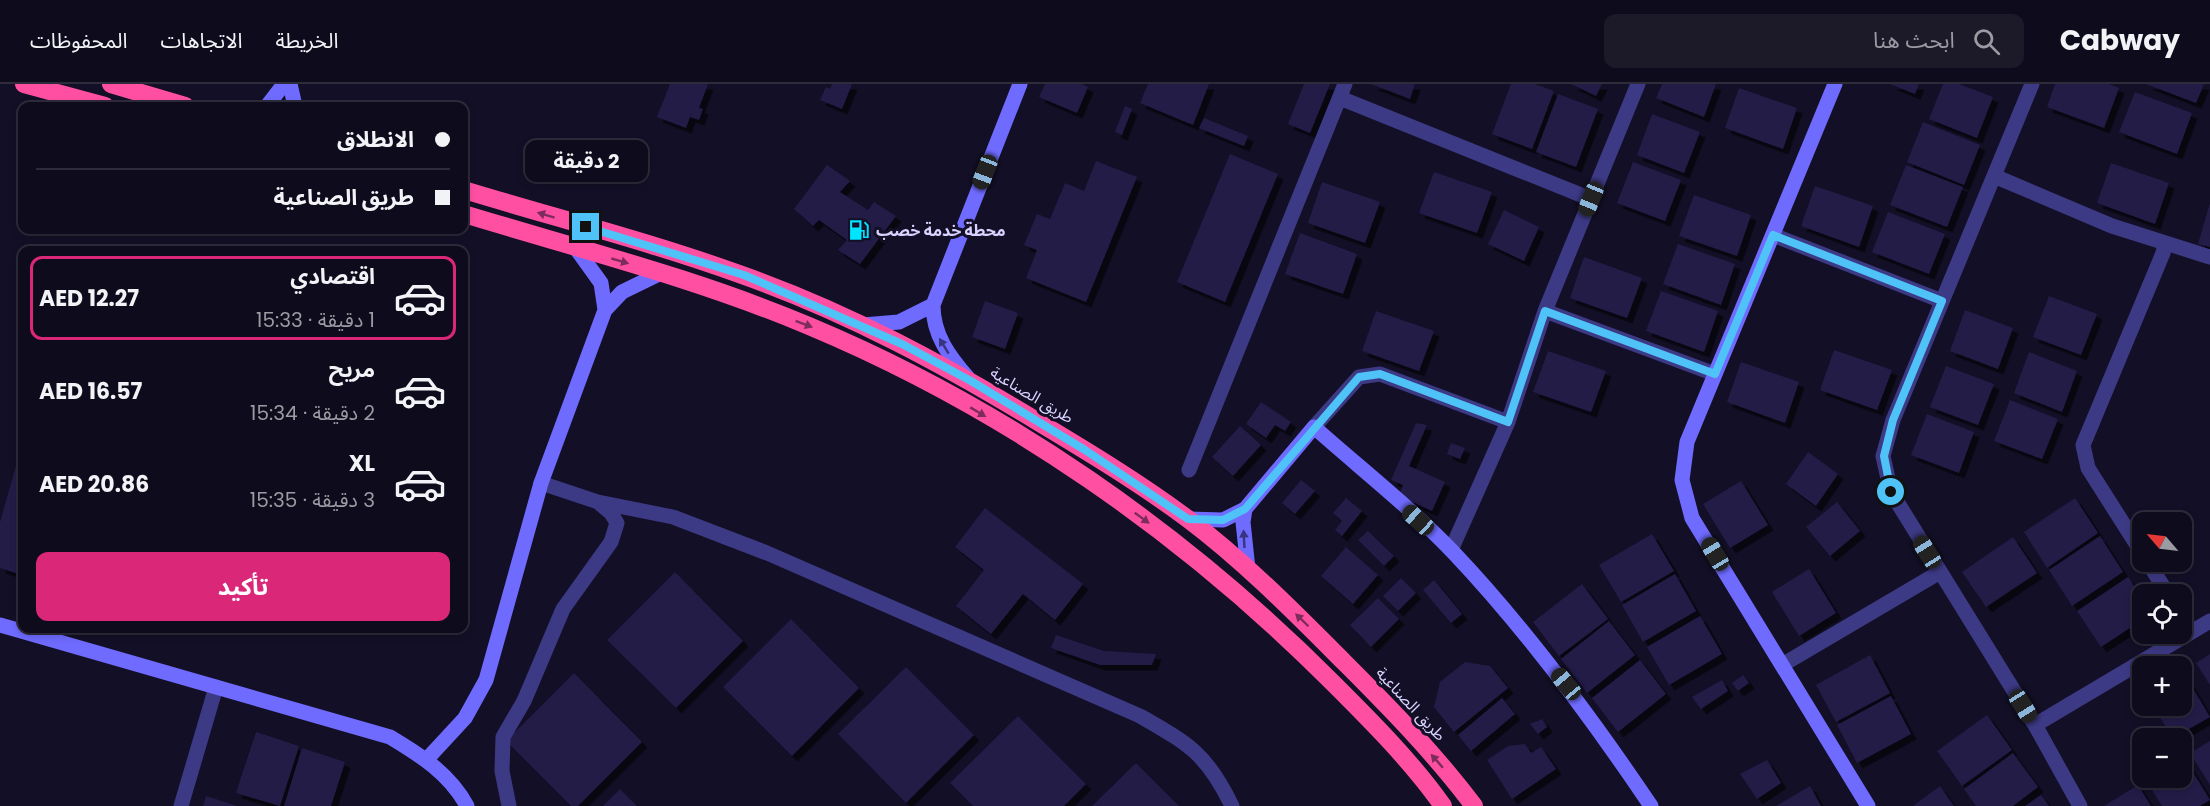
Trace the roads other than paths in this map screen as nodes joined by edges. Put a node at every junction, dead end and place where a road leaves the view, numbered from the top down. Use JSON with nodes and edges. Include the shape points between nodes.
{"nodes":[{"id":1,"x":24,"y":84,"type":"edge"},
{"id":2,"x":111,"y":84,"type":"edge"},
{"id":3,"x":284,"y":84,"type":"edge"},
{"id":4,"x":290,"y":84,"type":"edge"},
{"id":5,"x":1020,"y":84,"type":"edge"},
{"id":6,"x":1638,"y":84,"type":"edge"},
{"id":7,"x":2032,"y":84,"type":"edge"},
{"id":8,"x":1832,"y":85,"type":"edge"},
{"id":9,"x":1343,"y":91,"type":"edge"},
{"id":10,"x":90,"y":102,"type":"edge"},
{"id":11,"x":172,"y":102,"type":"edge"},
{"id":12,"x":270,"y":102,"type":"edge"},
{"id":13,"x":294,"y":102,"type":"edge"},
{"id":14,"x":1994,"y":176,"type":"junction"},
{"id":15,"x":468,"y":191,"type":"edge"},
{"id":16,"x":1591,"y":199,"type":"junction"},
{"id":17,"x":468,"y":215,"type":"edge"},
{"id":18,"x":1773,"y":235,"type":"junction"},
{"id":19,"x":2164,"y":243,"type":"junction"},
{"id":20,"x":575,"y":247,"type":"junction"},
{"id":21,"x":2210,"y":257,"type":"edge"},
{"id":22,"x":662,"y":273,"type":"junction"},
{"id":23,"x":1942,"y":301,"type":"junction"},
{"id":24,"x":933,"y":305,"type":"junction"},
{"id":25,"x":605,"y":310,"type":"junction"},
{"id":26,"x":1545,"y":311,"type":"junction"},
{"id":27,"x":861,"y":325,"type":"junction"},
{"id":28,"x":1715,"y":374,"type":"junction"},
{"id":29,"x":971,"y":381,"type":"junction"},
{"id":30,"x":1508,"y":422,"type":"junction"},
{"id":31,"x":1314,"y":428,"type":"junction"},
{"id":32,"x":1189,"y":470,"type":"dead end"},
{"id":33,"x":542,"y":483,"type":"junction"},
{"id":34,"x":598,"y":502,"type":"junction"},
{"id":35,"x":1245,"y":509,"type":"junction"},
{"id":36,"x":1188,"y":519,"type":"junction"},
{"id":37,"x":2132,"y":537,"type":"edge"},
{"id":38,"x":1451,"y":550,"type":"junction"},
{"id":39,"x":1248,"y":569,"type":"junction"},
{"id":40,"x":1940,"y":572,"type":"junction"},
{"id":41,"x":2210,"y":621,"type":"edge"},
{"id":42,"x":0,"y":625,"type":"edge"},
{"id":43,"x":18,"y":630,"type":"edge"},
{"id":44,"x":2192,"y":631,"type":"edge"},
{"id":45,"x":28,"y":633,"type":"edge"},
{"id":46,"x":2170,"y":644,"type":"edge"},
{"id":47,"x":1782,"y":665,"type":"junction"},
{"id":48,"x":216,"y":687,"type":"junction"},
{"id":49,"x":2035,"y":725,"type":"junction"},
{"id":50,"x":427,"y":759,"type":"junction"},
{"id":51,"x":182,"y":806,"type":"edge"},
{"id":52,"x":467,"y":806,"type":"edge"},
{"id":53,"x":509,"y":806,"type":"edge"},
{"id":54,"x":1232,"y":806,"type":"edge"},
{"id":55,"x":1443,"y":806,"type":"edge"},
{"id":56,"x":1474,"y":806,"type":"edge"},
{"id":57,"x":1651,"y":806,"type":"edge"},
{"id":58,"x":1868,"y":806,"type":"edge"},
{"id":59,"x":2080,"y":806,"type":"edge"}],
"edges":[{"from":1,"to":10,"type":"highway"},
{"from":2,"to":11,"type":"highway"},
{"from":3,"to":12,"type":"street"},
{"from":4,"to":13,"type":"street"},
{"from":5,"to":24,"type":"street"},
{"from":6,"to":16,"type":"street"},
{"from":7,"to":14,"type":"street"},
{"from":8,"to":18,"type":"street"},
{"from":9,"to":16,"type":"street"},
{"from":9,"to":32,"type":"street"},
{"from":14,"to":19,"type":"street","via":[[2112,226]]},
{"from":14,"to":23,"type":"street"},
{"from":27,"to":15,"type":"highway","name":"طريق الصناعية","one_way":true,"via":[[744,275]]},
{"from":16,"to":26,"type":"street"},
{"from":17,"to":20,"type":"highway"},
{"from":18,"to":23,"type":"street"},
{"from":18,"to":28,"type":"street"},
{"from":19,"to":21,"type":"street"},
{"from":19,"to":37,"type":"street","via":[[2083,445],[2088,468]]},
{"from":20,"to":22,"type":"highway","one_way":true},
{"from":20,"to":25,"type":"street","via":[[601,284]]},
{"from":22,"to":25,"type":"street","via":[[622,292]]},
{"from":22,"to":55,"type":"highway","one_way":true,"via":[[809,326],[882,360],[1074,469],[1189,552],[1287,637],[1376,726]]},
{"from":23,"to":40,"type":"street","via":[[1893,420],[1884,456],[1891,492]]},
{"from":24,"to":27,"type":"street","via":[[899,322]]},
{"from":29,"to":24,"type":"street","one_way":true,"via":[[944,348],[933,320]]},
{"from":25,"to":33,"type":"street"},
{"from":26,"to":28,"type":"street"},
{"from":26,"to":30,"type":"street"},
{"from":27,"to":29,"type":"highway","name":"طريق الصناعية"},
{"from":28,"to":47,"type":"street","via":[[1687,442],[1682,480],[1692,518]]},
{"from":29,"to":36,"type":"highway","name":"طريق الصناعية"},
{"from":30,"to":31,"type":"street","via":[[1370,373],[1359,377]]},
{"from":30,"to":38,"type":"street"},
{"from":31,"to":35,"type":"street"},
{"from":31,"to":38,"type":"street"},
{"from":33,"to":34,"type":"street"},
{"from":33,"to":50,"type":"street","via":[[486,680],[465,718]]},
{"from":34,"to":53,"type":"street","via":[[617,523],[612,542],[563,609],[524,701],[503,737],[502,771]]},
{"from":34,"to":54,"type":"street","via":[[673,517],[767,553],[1140,716],[1200,754],[1218,776]]},
{"from":35,"to":36,"type":"street","via":[[1223,520]]},
{"from":39,"to":35,"type":"street","one_way":true},
{"from":36,"to":39,"type":"highway","name":"طريق الصناعية"},
{"from":38,"to":57,"type":"street","via":[[1579,701]]},
{"from":56,"to":39,"type":"highway","name":"طريق الصناعية","one_way":true,"via":[[1392,709]]},
{"from":40,"to":47,"type":"street"},
{"from":40,"to":49,"type":"street"},
{"from":41,"to":44,"type":"street"},
{"from":42,"to":43,"type":"street"},
{"from":45,"to":48,"type":"street"},
{"from":46,"to":49,"type":"street"},
{"from":47,"to":58,"type":"street"},
{"from":48,"to":50,"type":"street","via":[[390,737]]},
{"from":48,"to":51,"type":"street"},
{"from":49,"to":59,"type":"street"},
{"from":50,"to":52,"type":"street"}]}
